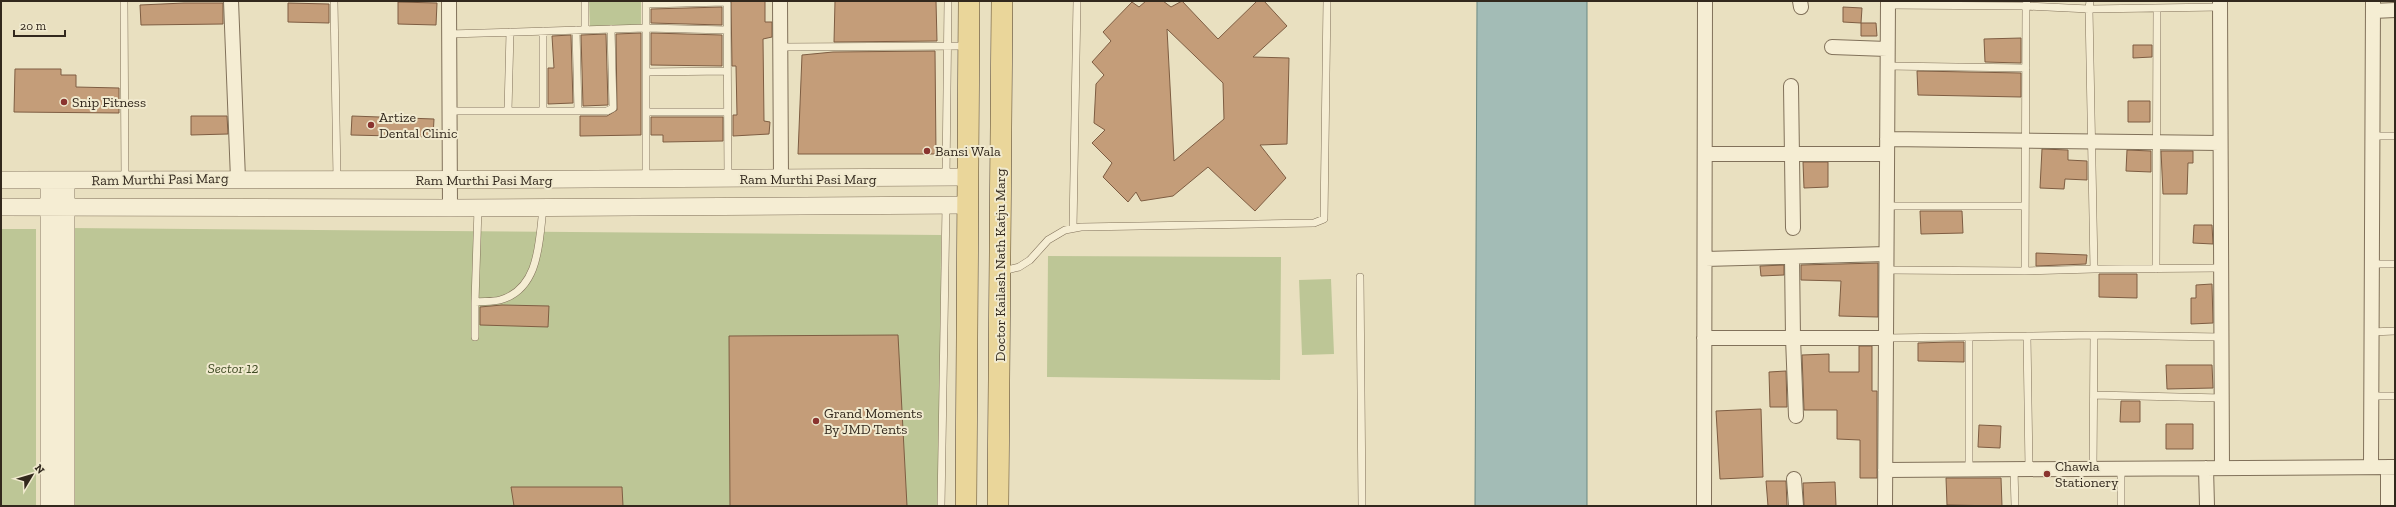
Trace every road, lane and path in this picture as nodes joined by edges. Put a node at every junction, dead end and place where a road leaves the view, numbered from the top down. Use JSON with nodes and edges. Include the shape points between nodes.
{"nodes":[{"id":1,"x":124,"y":1,"type":"edge"},
{"id":2,"x":231,"y":1,"type":"edge"},
{"id":3,"x":334,"y":1,"type":"edge"},
{"id":4,"x":449,"y":1,"type":"edge"},
{"id":5,"x":585,"y":1,"type":"edge"},
{"id":6,"x":780,"y":1,"type":"edge"},
{"id":7,"x":948,"y":1,"type":"edge"},
{"id":8,"x":969,"y":1,"type":"edge"},
{"id":9,"x":1002,"y":1,"type":"edge"},
{"id":10,"x":1077,"y":1,"type":"edge"},
{"id":11,"x":1327,"y":1,"type":"edge"},
{"id":12,"x":1705,"y":1,"type":"edge"},
{"id":13,"x":646,"y":3,"type":"edge"},
{"id":14,"x":1888,"y":3,"type":"edge"},
{"id":15,"x":2026,"y":4,"type":"edge"},
{"id":16,"x":2220,"y":4,"type":"edge"},
{"id":17,"x":2090,"y":5,"type":"edge"},
{"id":18,"x":2373,"y":6,"type":"edge"},
{"id":19,"x":2157,"y":8,"type":"junction"},
{"id":20,"x":2395,"y":10,"type":"edge"},
{"id":21,"x":646,"y":28,"type":"junction"},
{"id":22,"x":611,"y":29,"type":"junction"},
{"id":23,"x":576,"y":30,"type":"junction"},
{"id":24,"x":586,"y":30,"type":"junction"},
{"id":25,"x":727,"y":30,"type":"junction"},
{"id":26,"x":543,"y":31,"type":"junction"},
{"id":27,"x":510,"y":32,"type":"junction"},
{"id":28,"x":449,"y":34,"type":"junction"},
{"id":29,"x":948,"y":46,"type":"junction"},
{"id":30,"x":968,"y":46,"type":"junction"},
{"id":31,"x":1832,"y":46,"type":"dead end"},
{"id":32,"x":780,"y":47,"type":"junction"},
{"id":33,"x":1887,"y":49,"type":"junction"},
{"id":34,"x":1887,"y":66,"type":"junction"},
{"id":35,"x":2026,"y":68,"type":"junction"},
{"id":36,"x":727,"y":71,"type":"junction"},
{"id":37,"x":646,"y":72,"type":"junction"},
{"id":38,"x":1791,"y":86,"type":"dead end"},
{"id":39,"x":449,"y":111,"type":"junction"},
{"id":40,"x":508,"y":111,"type":"junction"},
{"id":41,"x":543,"y":111,"type":"junction"},
{"id":42,"x":578,"y":111,"type":"junction"},
{"id":43,"x":646,"y":112,"type":"junction"},
{"id":44,"x":728,"y":112,"type":"junction"},
{"id":45,"x":2372,"y":136,"type":"junction"},
{"id":46,"x":2395,"y":136,"type":"edge"},
{"id":47,"x":1887,"y":139,"type":"junction"},
{"id":48,"x":2026,"y":141,"type":"junction"},
{"id":49,"x":2092,"y":142,"type":"junction"},
{"id":50,"x":2157,"y":143,"type":"junction"},
{"id":51,"x":2220,"y":143,"type":"junction"},
{"id":52,"x":1705,"y":154,"type":"junction"},
{"id":53,"x":1792,"y":154,"type":"junction"},
{"id":54,"x":1887,"y":154,"type":"junction"},
{"id":55,"x":968,"y":177,"type":"junction"},
{"id":56,"x":946,"y":178,"type":"junction"},
{"id":57,"x":238,"y":179,"type":"junction"},
{"id":58,"x":337,"y":179,"type":"junction"},
{"id":59,"x":728,"y":179,"type":"junction"},
{"id":60,"x":781,"y":179,"type":"junction"},
{"id":61,"x":1,"y":180,"type":"edge"},
{"id":62,"x":58,"y":180,"type":"junction"},
{"id":63,"x":125,"y":180,"type":"junction"},
{"id":64,"x":646,"y":180,"type":"junction"},
{"id":65,"x":450,"y":181,"type":"junction"},
{"id":66,"x":946,"y":205,"type":"junction"},
{"id":67,"x":968,"y":205,"type":"junction"},
{"id":68,"x":1887,"y":206,"type":"junction"},
{"id":69,"x":2026,"y":206,"type":"junction"},
{"id":70,"x":1,"y":207,"type":"edge"},
{"id":71,"x":57,"y":207,"type":"junction"},
{"id":72,"x":450,"y":208,"type":"junction"},
{"id":73,"x":478,"y":208,"type":"junction"},
{"id":74,"x":543,"y":208,"type":"junction"},
{"id":75,"x":1073,"y":228,"type":"junction"},
{"id":76,"x":1793,"y":228,"type":"dead end"},
{"id":77,"x":1886,"y":254,"type":"junction"},
{"id":78,"x":1792,"y":257,"type":"junction"},
{"id":79,"x":1705,"y":259,"type":"junction"},
{"id":80,"x":2372,"y":264,"type":"junction"},
{"id":81,"x":2395,"y":264,"type":"edge"},
{"id":82,"x":2221,"y":268,"type":"junction"},
{"id":83,"x":2094,"y":269,"type":"junction"},
{"id":84,"x":2156,"y":269,"type":"junction"},
{"id":85,"x":1886,"y":270,"type":"junction"},
{"id":86,"x":2025,"y":271,"type":"junction"},
{"id":87,"x":999,"y":272,"type":"junction"},
{"id":88,"x":1360,"y":277,"type":"dead end"},
{"id":89,"x":475,"y":302,"type":"junction"},
{"id":90,"x":2395,"y":331,"type":"edge"},
{"id":91,"x":2371,"y":332,"type":"junction"},
{"id":92,"x":2094,"y":334,"type":"junction"},
{"id":93,"x":2027,"y":336,"type":"junction"},
{"id":94,"x":1969,"y":337,"type":"junction"},
{"id":95,"x":2222,"y":337,"type":"junction"},
{"id":96,"x":475,"y":338,"type":"dead end"},
{"id":97,"x":1704,"y":338,"type":"junction"},
{"id":98,"x":1793,"y":338,"type":"junction"},
{"id":99,"x":1886,"y":338,"type":"junction"},
{"id":100,"x":2094,"y":395,"type":"junction"},
{"id":101,"x":2371,"y":396,"type":"junction"},
{"id":102,"x":2395,"y":396,"type":"edge"},
{"id":103,"x":2222,"y":398,"type":"junction"},
{"id":104,"x":1796,"y":416,"type":"dead end"},
{"id":105,"x":2371,"y":467,"type":"junction"},
{"id":106,"x":2392,"y":467,"type":"edge"},
{"id":107,"x":2121,"y":468,"type":"junction"},
{"id":108,"x":2206,"y":468,"type":"junction"},
{"id":109,"x":2222,"y":468,"type":"junction"},
{"id":110,"x":2014,"y":469,"type":"junction"},
{"id":111,"x":2029,"y":469,"type":"junction"},
{"id":112,"x":2093,"y":469,"type":"junction"},
{"id":113,"x":1885,"y":470,"type":"junction"},
{"id":114,"x":1969,"y":470,"type":"junction"},
{"id":115,"x":1794,"y":479,"type":"dead end"},
{"id":116,"x":966,"y":483,"type":"junction"},
{"id":117,"x":999,"y":483,"type":"junction"},
{"id":118,"x":49,"y":506,"type":"edge"},
{"id":119,"x":66,"y":506,"type":"edge"},
{"id":120,"x":941,"y":506,"type":"edge"},
{"id":121,"x":966,"y":506,"type":"edge"},
{"id":122,"x":998,"y":506,"type":"edge"},
{"id":123,"x":1362,"y":506,"type":"edge"},
{"id":124,"x":1704,"y":506,"type":"edge"},
{"id":125,"x":1796,"y":506,"type":"edge"},
{"id":126,"x":1885,"y":506,"type":"edge"},
{"id":127,"x":2015,"y":506,"type":"edge"},
{"id":128,"x":2121,"y":506,"type":"edge"},
{"id":129,"x":2206,"y":506,"type":"edge"},
{"id":130,"x":2388,"y":506,"type":"edge"}],
"edges":[{"from":1,"to":63,"type":"lane"},
{"from":2,"to":57,"type":"street"},
{"from":3,"to":58,"type":"lane"},
{"from":4,"to":28,"type":"street"},
{"from":5,"to":24,"type":"lane"},
{"from":6,"to":32,"type":"street"},
{"from":7,"to":29,"type":"lane"},
{"from":8,"to":30,"type":"main road"},
{"from":9,"to":87,"type":"main road","name":"Doctor Kailash Nath Katju Marg"},
{"from":10,"to":75,"type":"lane"},
{"from":11,"to":75,"type":"lane","via":[[1324,219],[1314,224]]},
{"from":12,"to":52,"type":"street"},
{"from":13,"to":21,"type":"lane"},
{"from":13,"to":25,"type":"lane","via":[[725,2],[728,5]]},
{"from":14,"to":15,"type":"lane"},
{"from":14,"to":33,"type":"street"},
{"from":15,"to":17,"type":"lane"},
{"from":15,"to":35,"type":"lane"},
{"from":16,"to":19,"type":"lane"},
{"from":16,"to":51,"type":"street"},
{"from":17,"to":19,"type":"lane"},
{"from":17,"to":49,"type":"lane"},
{"from":18,"to":20,"type":"street"},
{"from":18,"to":45,"type":"street"},
{"from":19,"to":50,"type":"lane"},
{"from":21,"to":22,"type":"lane"},
{"from":21,"to":25,"type":"lane"},
{"from":21,"to":37,"type":"lane"},
{"from":22,"to":24,"type":"lane"},
{"from":22,"to":42,"type":"lane","via":[[613,108],[607,111]]},
{"from":23,"to":24,"type":"lane"},
{"from":23,"to":26,"type":"lane"},
{"from":23,"to":42,"type":"lane"},
{"from":25,"to":36,"type":"lane"},
{"from":26,"to":27,"type":"lane"},
{"from":26,"to":41,"type":"lane"},
{"from":27,"to":28,"type":"lane"},
{"from":27,"to":40,"type":"lane"},
{"from":28,"to":39,"type":"street"},
{"from":29,"to":30,"type":"lane"},
{"from":29,"to":32,"type":"lane"},
{"from":29,"to":56,"type":"lane"},
{"from":30,"to":55,"type":"main road"},
{"from":31,"to":33,"type":"street"},
{"from":32,"to":60,"type":"street"},
{"from":33,"to":34,"type":"street"},
{"from":34,"to":35,"type":"lane"},
{"from":34,"to":47,"type":"street"},
{"from":35,"to":48,"type":"lane"},
{"from":36,"to":37,"type":"lane"},
{"from":36,"to":44,"type":"lane"},
{"from":37,"to":43,"type":"lane"},
{"from":38,"to":53,"type":"street"},
{"from":39,"to":40,"type":"lane"},
{"from":39,"to":65,"type":"street"},
{"from":40,"to":41,"type":"lane"},
{"from":41,"to":42,"type":"lane"},
{"from":43,"to":44,"type":"lane"},
{"from":43,"to":64,"type":"lane"},
{"from":44,"to":59,"type":"lane"},
{"from":45,"to":46,"type":"lane"},
{"from":45,"to":80,"type":"street"},
{"from":47,"to":48,"type":"street"},
{"from":47,"to":54,"type":"street"},
{"from":48,"to":49,"type":"street"},
{"from":48,"to":69,"type":"lane"},
{"from":49,"to":50,"type":"street"},
{"from":49,"to":83,"type":"lane"},
{"from":50,"to":51,"type":"street"},
{"from":50,"to":84,"type":"lane"},
{"from":51,"to":82,"type":"street"},
{"from":52,"to":53,"type":"street"},
{"from":52,"to":79,"type":"street"},
{"from":53,"to":54,"type":"street"},
{"from":53,"to":76,"type":"street"},
{"from":54,"to":68,"type":"street"},
{"from":55,"to":56,"type":"street","name":"Ram Murthi Pasi Marg"},
{"from":55,"to":67,"type":"main road"},
{"from":56,"to":60,"type":"street","name":"Ram Murthi Pasi Marg"},
{"from":57,"to":58,"type":"street","name":"Ram Murthi Pasi Marg"},
{"from":57,"to":63,"type":"street","name":"Ram Murthi Pasi Marg"},
{"from":58,"to":65,"type":"street","name":"Ram Murthi Pasi Marg"},
{"from":59,"to":60,"type":"street","name":"Ram Murthi Pasi Marg"},
{"from":59,"to":64,"type":"street","name":"Ram Murthi Pasi Marg"},
{"from":61,"to":62,"type":"street","name":"Ram Murthi Pasi Marg"},
{"from":62,"to":63,"type":"street","name":"Ram Murthi Pasi Marg"},
{"from":62,"to":71,"type":"street"},
{"from":64,"to":65,"type":"street","name":"Ram Murthi Pasi Marg"},
{"from":65,"to":72,"type":"street"},
{"from":66,"to":67,"type":"street","name":"Ram Murthi Pasi Marg"},
{"from":66,"to":74,"type":"street","name":"Ram Murthi Pasi Marg"},
{"from":66,"to":120,"type":"lane"},
{"from":67,"to":116,"type":"main road"},
{"from":68,"to":69,"type":"lane"},
{"from":68,"to":77,"type":"street"},
{"from":69,"to":86,"type":"lane"},
{"from":70,"to":71,"type":"street","name":"Ram Murthi Pasi Marg"},
{"from":71,"to":72,"type":"street","name":"Ram Murthi Pasi Marg"},
{"from":71,"to":118,"type":"street"},
{"from":71,"to":119,"type":"street"},
{"from":72,"to":73,"type":"street","name":"Ram Murthi Pasi Marg"},
{"from":73,"to":74,"type":"street","name":"Ram Murthi Pasi Marg"},
{"from":73,"to":89,"type":"lane"},
{"from":74,"to":89,"type":"lane","via":[[534,268],[523,286],[500,300]]},
{"from":75,"to":87,"type":"lane","via":[[1048,240],[1030,260],[1019,267]]},
{"from":77,"to":78,"type":"street"},
{"from":77,"to":85,"type":"street"},
{"from":78,"to":79,"type":"street"},
{"from":78,"to":98,"type":"street"},
{"from":79,"to":97,"type":"street"},
{"from":80,"to":81,"type":"lane"},
{"from":80,"to":91,"type":"street"},
{"from":82,"to":84,"type":"lane"},
{"from":82,"to":95,"type":"street"},
{"from":83,"to":84,"type":"lane"},
{"from":83,"to":86,"type":"lane"},
{"from":85,"to":86,"type":"lane"},
{"from":85,"to":99,"type":"street"},
{"from":87,"to":117,"type":"main road","name":"Doctor Kailash Nath Katju Marg"},
{"from":88,"to":123,"type":"lane"},
{"from":89,"to":96,"type":"lane"},
{"from":90,"to":91,"type":"lane"},
{"from":91,"to":101,"type":"street"},
{"from":92,"to":93,"type":"lane"},
{"from":92,"to":95,"type":"lane"},
{"from":92,"to":100,"type":"lane"},
{"from":93,"to":94,"type":"lane"},
{"from":93,"to":111,"type":"lane"},
{"from":94,"to":99,"type":"lane"},
{"from":94,"to":114,"type":"lane"},
{"from":95,"to":103,"type":"street"},
{"from":97,"to":98,"type":"street"},
{"from":97,"to":124,"type":"street"},
{"from":98,"to":99,"type":"street"},
{"from":98,"to":104,"type":"street"},
{"from":99,"to":113,"type":"street"},
{"from":100,"to":103,"type":"lane"},
{"from":100,"to":112,"type":"lane"},
{"from":101,"to":102,"type":"lane"},
{"from":101,"to":105,"type":"street"},
{"from":103,"to":109,"type":"street"},
{"from":105,"to":106,"type":"street"},
{"from":105,"to":109,"type":"street"},
{"from":106,"to":130,"type":"street"},
{"from":107,"to":108,"type":"street"},
{"from":107,"to":112,"type":"street"},
{"from":107,"to":128,"type":"lane"},
{"from":108,"to":109,"type":"street"},
{"from":108,"to":129,"type":"street"},
{"from":110,"to":111,"type":"street"},
{"from":110,"to":114,"type":"street"},
{"from":110,"to":127,"type":"lane"},
{"from":111,"to":112,"type":"street"},
{"from":113,"to":114,"type":"street"},
{"from":113,"to":126,"type":"street"},
{"from":115,"to":125,"type":"street"},
{"from":116,"to":117,"type":"main road"},
{"from":116,"to":121,"type":"main road"},
{"from":117,"to":122,"type":"main road","name":"Doctor Kailash Nath Katju Marg"}]}
